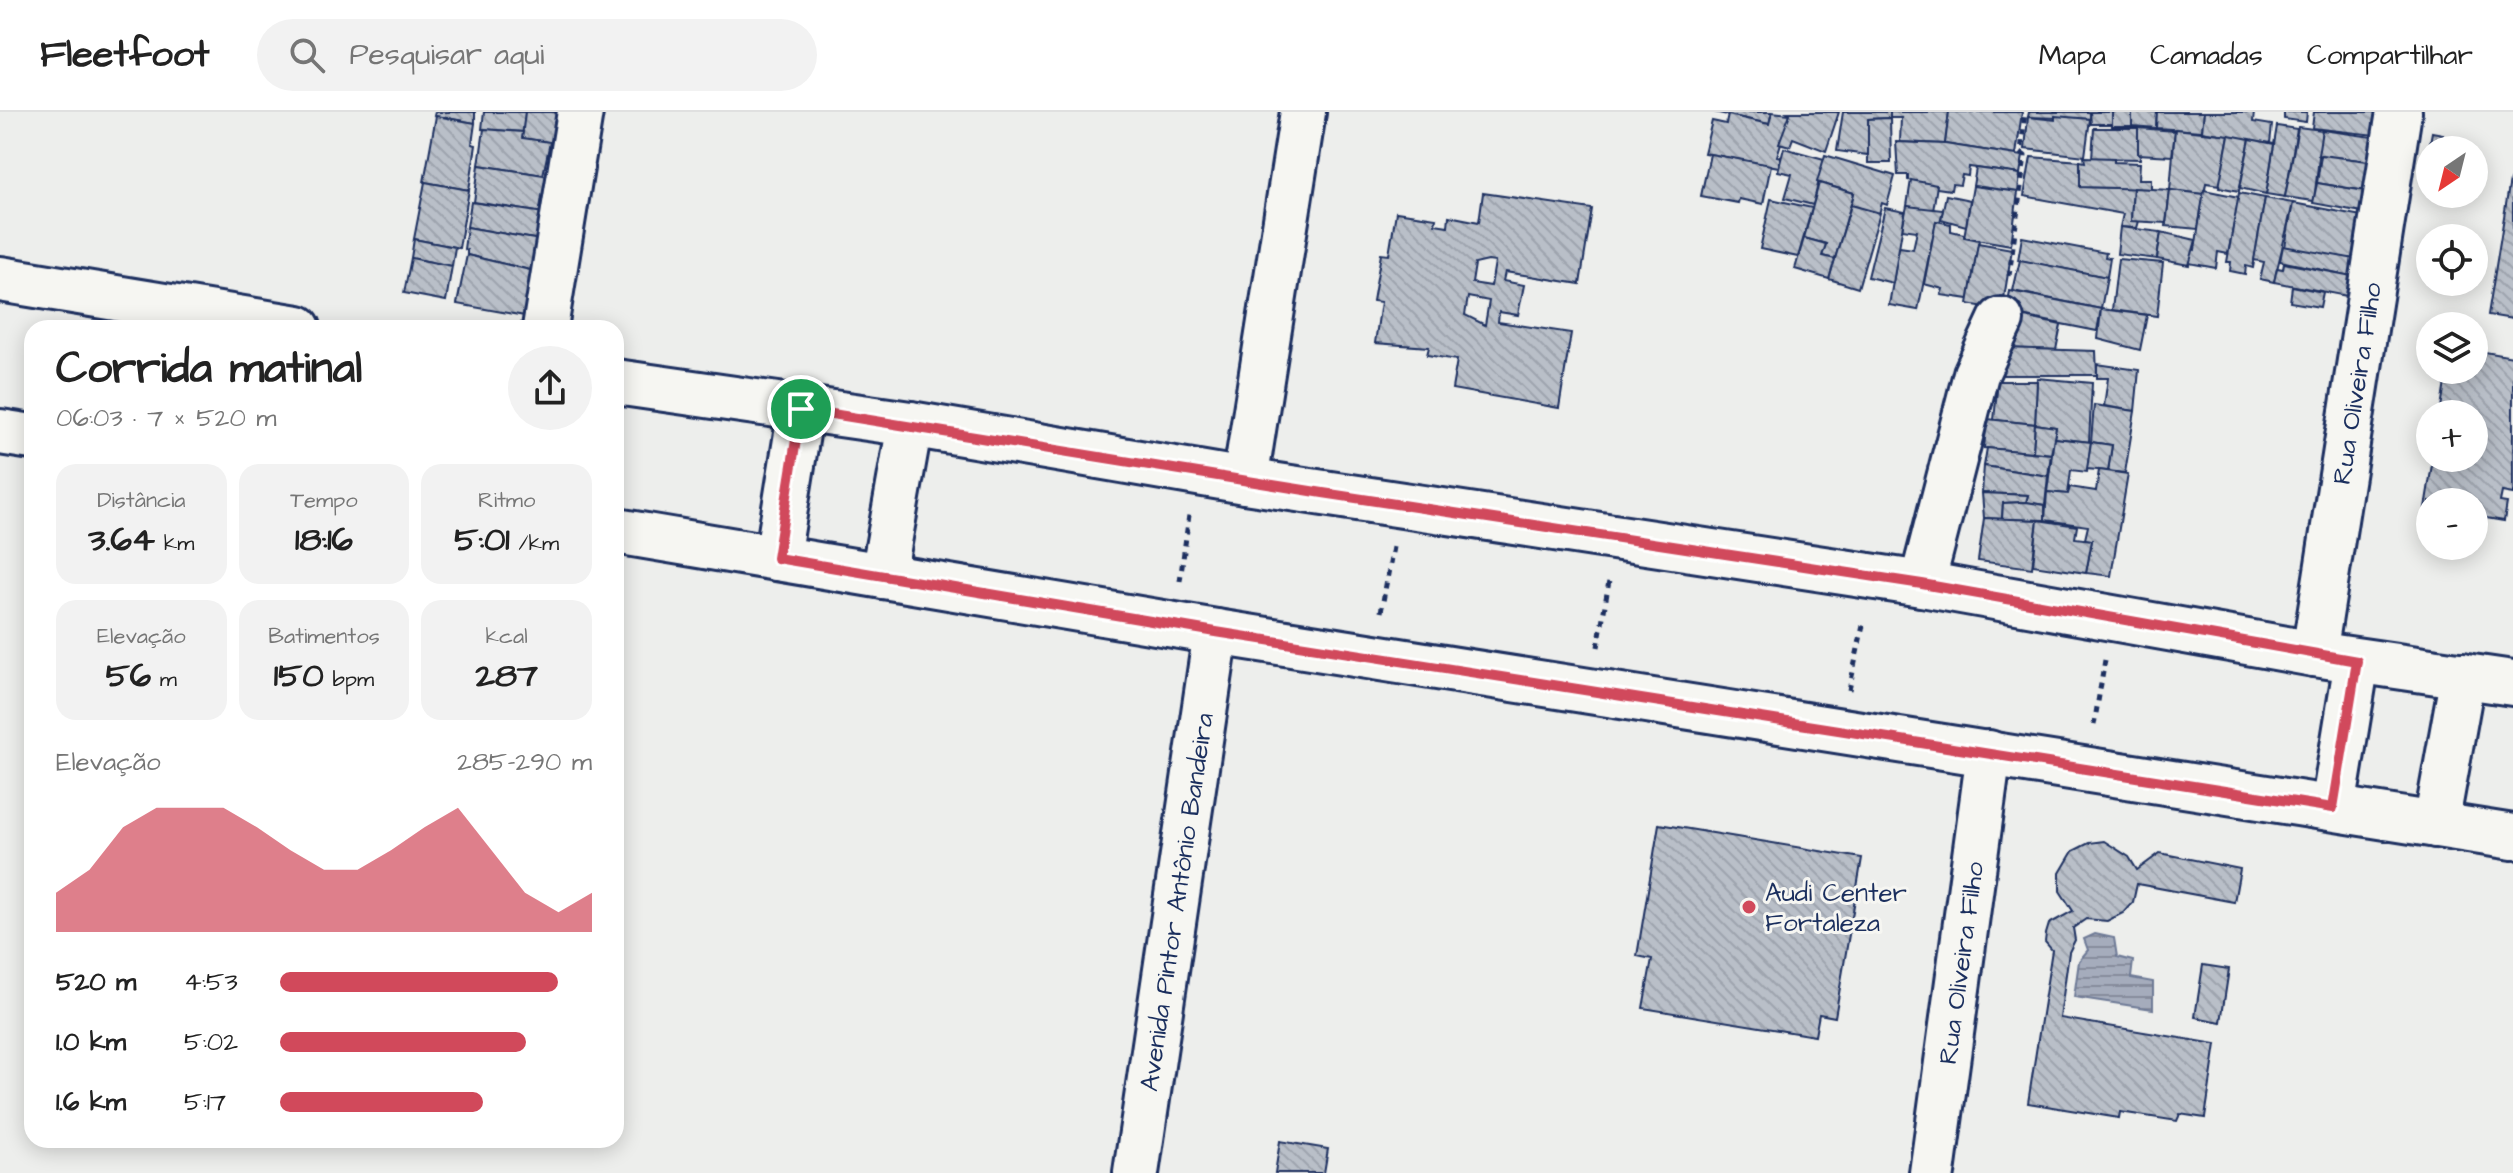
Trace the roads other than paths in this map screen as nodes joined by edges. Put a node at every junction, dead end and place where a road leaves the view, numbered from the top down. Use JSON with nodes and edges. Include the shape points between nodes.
{"nodes":[{"id":1,"x":580,"y":112,"type":"edge"},
{"id":2,"x":1303,"y":112,"type":"edge"},
{"id":3,"x":2399,"y":112,"type":"edge"},
{"id":4,"x":0,"y":279,"type":"edge"},
{"id":5,"x":249,"y":320,"type":"edge"},
{"id":6,"x":546,"y":320,"type":"edge"},
{"id":7,"x":2001,"y":320,"type":"road end"},
{"id":8,"x":624,"y":383,"type":"edge"},
{"id":9,"x":801,"y":409,"type":"junction"},
{"id":10,"x":910,"y":424,"type":"junction"},
{"id":11,"x":0,"y":432,"type":"edge"},
{"id":12,"x":24,"y":436,"type":"edge"},
{"id":13,"x":1245,"y":481,"type":"junction"},
{"id":14,"x":624,"y":532,"type":"edge"},
{"id":15,"x":777,"y":558,"type":"junction"},
{"id":16,"x":883,"y":576,"type":"junction"},
{"id":17,"x":1922,"y":584,"type":"junction"},
{"id":18,"x":1195,"y":629,"type":"junction"},
{"id":19,"x":2314,"y":654,"type":"junction"},
{"id":20,"x":2357,"y":661,"type":"junction"},
{"id":21,"x":2463,"y":675,"type":"junction"},
{"id":22,"x":2513,"y":683,"type":"edge"},
{"id":23,"x":1989,"y":753,"type":"junction"},
{"id":24,"x":2333,"y":808,"type":"junction"},
{"id":25,"x":2436,"y":825,"type":"junction"},
{"id":26,"x":2513,"y":837,"type":"edge"},
{"id":27,"x":1136,"y":1173,"type":"edge"},
{"id":28,"x":1932,"y":1173,"type":"edge"}],
"edges":[{"from":1,"to":6,"type":"main road"},
{"from":2,"to":13,"type":"main road"},
{"from":3,"to":19,"type":"main road","name":"Rua Oliveira Filho"},
{"from":4,"to":5,"type":"main road"},
{"from":7,"to":17,"type":"main road","via":[[1976,374]]},
{"from":8,"to":9,"type":"main road"},
{"from":9,"to":10,"type":"main road"},
{"from":9,"to":15,"type":"main road"},
{"from":10,"to":13,"type":"main road"},
{"from":10,"to":16,"type":"main road"},
{"from":11,"to":12,"type":"main road"},
{"from":13,"to":17,"type":"main road"},
{"from":14,"to":15,"type":"main road"},
{"from":15,"to":16,"type":"main road"},
{"from":16,"to":18,"type":"main road"},
{"from":17,"to":19,"type":"main road"},
{"from":18,"to":23,"type":"main road"},
{"from":18,"to":27,"type":"main road","name":"Avenida Pintor Antônio Bandeira"},
{"from":19,"to":20,"type":"main road"},
{"from":20,"to":21,"type":"main road"},
{"from":20,"to":24,"type":"main road"},
{"from":21,"to":22,"type":"main road"},
{"from":21,"to":25,"type":"main road"},
{"from":23,"to":24,"type":"main road"},
{"from":23,"to":28,"type":"main road","name":"Rua Oliveira Filho"},
{"from":24,"to":25,"type":"main road"},
{"from":25,"to":26,"type":"main road"}]}
